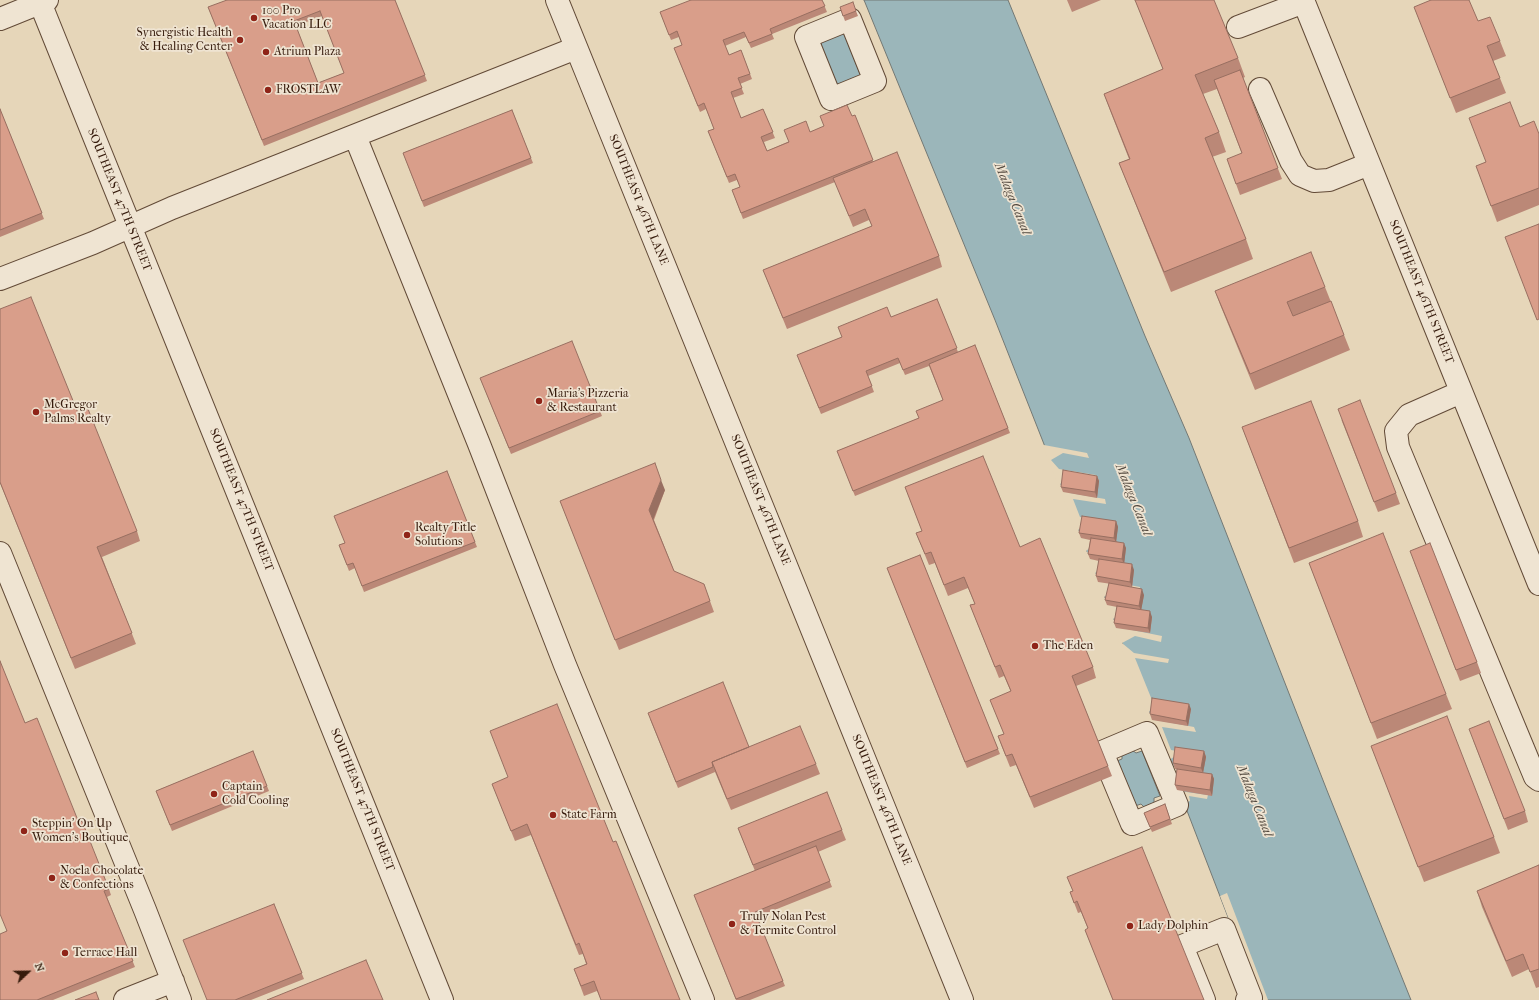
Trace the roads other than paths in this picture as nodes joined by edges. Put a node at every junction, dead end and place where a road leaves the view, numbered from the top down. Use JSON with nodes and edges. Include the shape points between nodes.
{"nodes":[{"id":1,"x":557,"y":0,"type":"edge"},
{"id":2,"x":42,"y":1,"type":"edge"},
{"id":3,"x":1303,"y":1,"type":"edge"},
{"id":4,"x":0,"y":19,"type":"edge"},
{"id":5,"x":1238,"y":27,"type":"dead end"},
{"id":6,"x":576,"y":48,"type":"junction"},
{"id":7,"x":1260,"y":89,"type":"dead end"},
{"id":8,"x":355,"y":136,"type":"junction"},
{"id":9,"x":1369,"y":164,"type":"junction"},
{"id":10,"x":130,"y":227,"type":"junction"},
{"id":11,"x":0,"y":279,"type":"edge"},
{"id":12,"x":1462,"y":392,"type":"junction"},
{"id":13,"x":0,"y":553,"type":"edge"},
{"id":14,"x":1539,"y":584,"type":"edge"},
{"id":15,"x":1539,"y":780,"type":"edge"},
{"id":16,"x":175,"y":994,"type":"edge"},
{"id":17,"x":125,"y":1000,"type":"edge"},
{"id":18,"x":442,"y":1000,"type":"edge"},
{"id":19,"x":703,"y":1000,"type":"edge"},
{"id":20,"x":962,"y":1000,"type":"edge"},
{"id":21,"x":1204,"y":1000,"type":"edge"},
{"id":22,"x":1247,"y":1000,"type":"edge"}],
"edges":[{"from":1,"to":6,"type":"street","name":"SOUTHEAST 46TH LANE"},
{"from":2,"to":4,"type":"street"},
{"from":2,"to":10,"type":"street","name":"SOUTHEAST 47TH STREET"},
{"from":3,"to":5,"type":"street"},
{"from":3,"to":9,"type":"street","name":"SOUTHEAST 46TH STREET"},
{"from":6,"to":8,"type":"street"},
{"from":6,"to":20,"type":"street","name":"SOUTHEAST 46TH LANE"},
{"from":7,"to":9,"type":"street","via":[[1291,161],[1300,175],[1314,181],[1329,180]]},
{"from":8,"to":10,"type":"street"},
{"from":8,"to":19,"type":"street","via":[[565,665]]},
{"from":9,"to":12,"type":"street","name":"SOUTHEAST 46TH STREET"},
{"from":10,"to":11,"type":"street"},
{"from":10,"to":18,"type":"street","name":"SOUTHEAST 47TH STREET"},
{"from":12,"to":14,"type":"street","name":"SOUTHEAST 46TH STREET"},
{"from":12,"to":15,"type":"street","via":[[1409,415],[1396,431],[1398,447],[1535,776]]},
{"from":13,"to":16,"type":"street","via":[[145,910]]},
{"from":16,"to":17,"type":"street"},
{"from":21,"to":22,"type":"street","via":[[1182,946],[1224,929],[1252,998]]}]}
